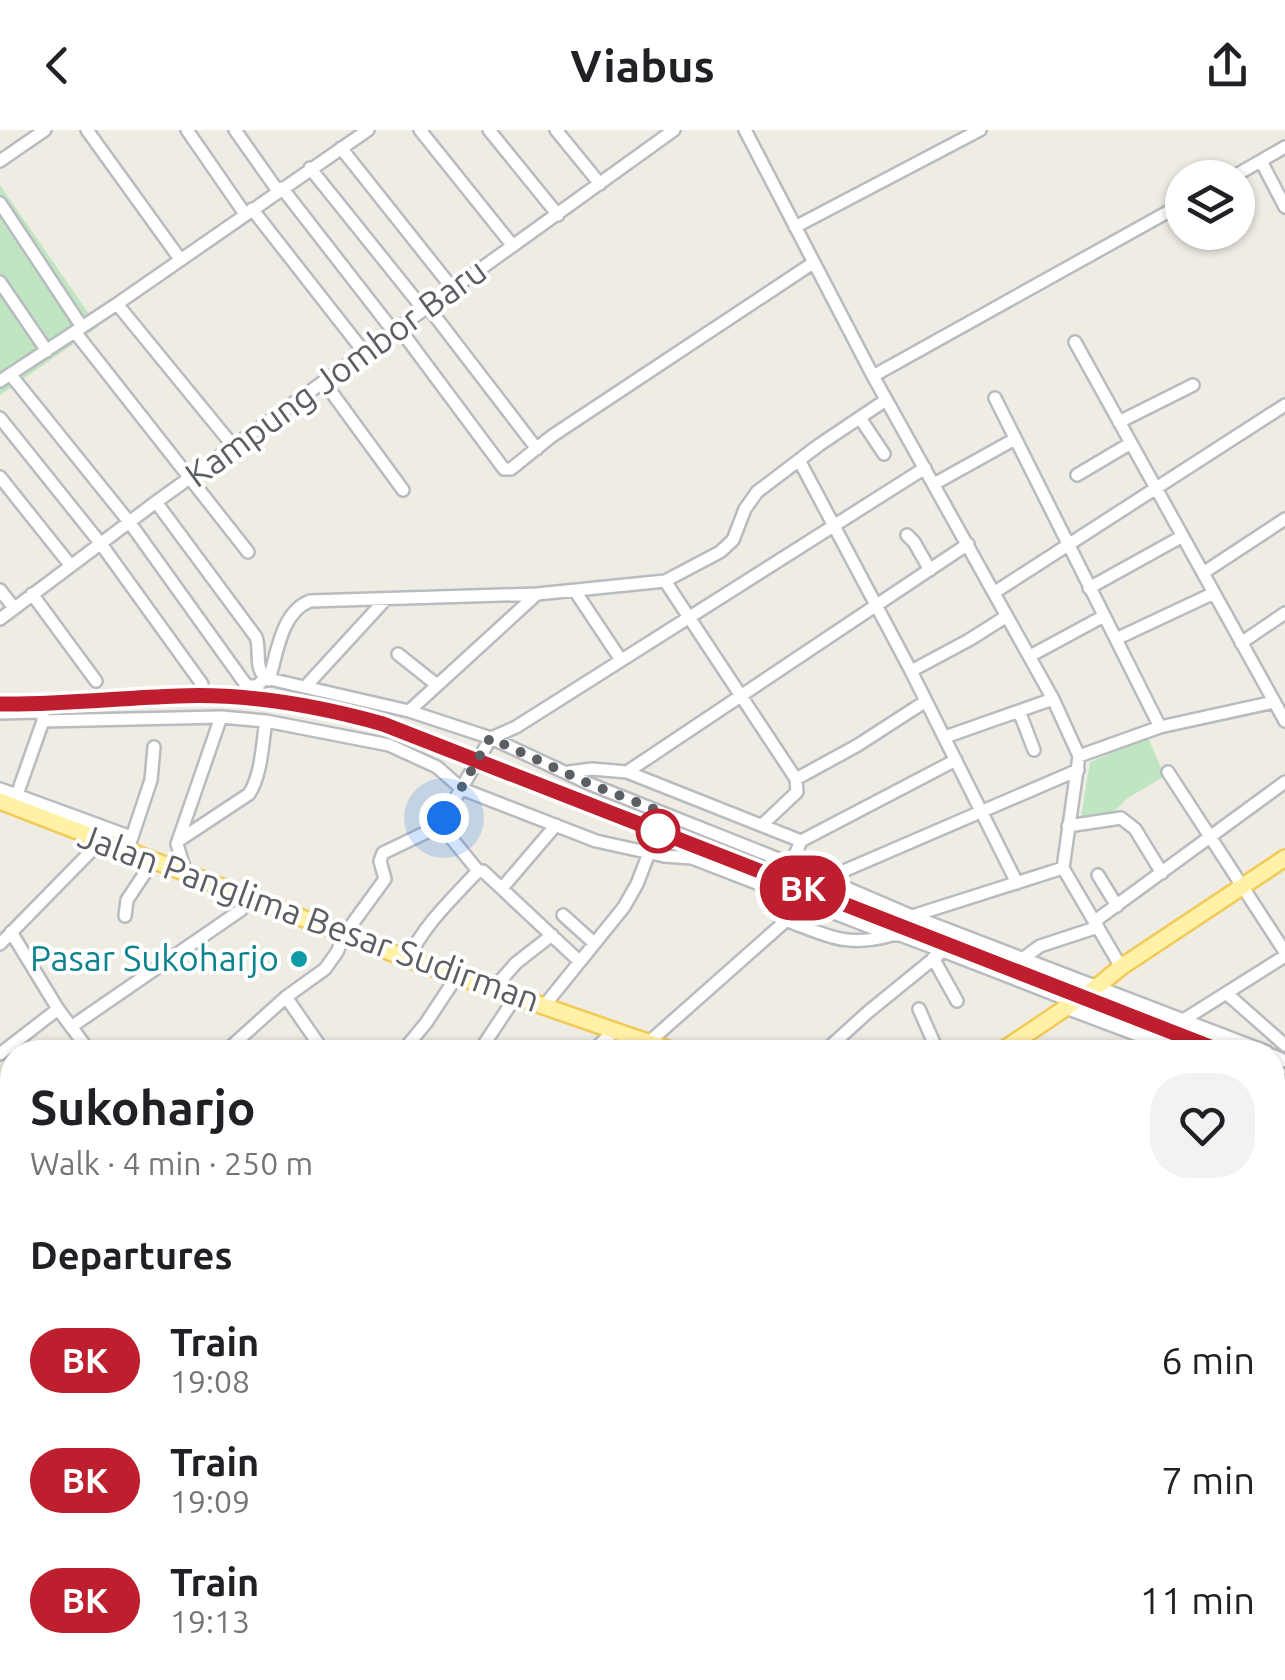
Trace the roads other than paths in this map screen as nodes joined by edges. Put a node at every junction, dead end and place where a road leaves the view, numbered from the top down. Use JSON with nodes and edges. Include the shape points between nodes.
{"nodes":[{"id":1,"x":86,"y":130,"type":"edge"},
{"id":2,"x":187,"y":130,"type":"edge"},
{"id":3,"x":236,"y":130,"type":"edge"},
{"id":4,"x":368,"y":130,"type":"edge"},
{"id":5,"x":420,"y":130,"type":"edge"},
{"id":6,"x":489,"y":130,"type":"edge"},
{"id":7,"x":556,"y":130,"type":"edge"},
{"id":8,"x":647,"y":130,"type":"edge"},
{"id":9,"x":674,"y":130,"type":"edge"},
{"id":10,"x":745,"y":130,"type":"edge"},
{"id":11,"x":980,"y":130,"type":"edge"},
{"id":12,"x":36,"y":132,"type":"edge"},
{"id":13,"x":657,"y":142,"type":"junction"},
{"id":14,"x":1285,"y":147,"type":"edge"},
{"id":15,"x":341,"y":148,"type":"junction"},
{"id":16,"x":2,"y":154,"type":"edge"},
{"id":17,"x":1261,"y":160,"type":"junction"},
{"id":18,"x":1255,"y":163,"type":"edge"},
{"id":19,"x":310,"y":168,"type":"junction"},
{"id":20,"x":600,"y":184,"type":"junction"},
{"id":21,"x":280,"y":190,"type":"junction"},
{"id":22,"x":0,"y":203,"type":"edge"},
{"id":23,"x":1285,"y":207,"type":"edge"},
{"id":24,"x":248,"y":211,"type":"junction"},
{"id":25,"x":1165,"y":213,"type":"edge"},
{"id":26,"x":558,"y":215,"type":"junction"},
{"id":27,"x":795,"y":226,"type":"junction"},
{"id":28,"x":513,"y":246,"type":"junction"},
{"id":29,"x":180,"y":259,"type":"junction"},
{"id":30,"x":813,"y":263,"type":"junction"},
{"id":31,"x":0,"y":282,"type":"edge"},
{"id":32,"x":453,"y":289,"type":"junction"},
{"id":33,"x":116,"y":304,"type":"junction"},
{"id":34,"x":426,"y":308,"type":"junction"},
{"id":35,"x":78,"y":329,"type":"junction"},
{"id":36,"x":397,"y":330,"type":"junction"},
{"id":37,"x":1075,"y":342,"type":"dead end"},
{"id":38,"x":46,"y":350,"type":"junction"},
{"id":39,"x":364,"y":352,"type":"junction"},
{"id":40,"x":873,"y":376,"type":"junction"},
{"id":41,"x":5,"y":377,"type":"edge"},
{"id":42,"x":324,"y":382,"type":"junction"},
{"id":43,"x":1193,"y":384,"type":"dead end"},
{"id":44,"x":994,"y":398,"type":"dead end"},
{"id":45,"x":886,"y":400,"type":"junction"},
{"id":46,"x":1285,"y":405,"type":"edge"},
{"id":47,"x":0,"y":418,"type":"edge"},
{"id":48,"x":860,"y":418,"type":"junction"},
{"id":49,"x":1119,"y":422,"type":"junction"},
{"id":50,"x":1015,"y":439,"type":"junction"},
{"id":51,"x":1131,"y":443,"type":"junction"},
{"id":52,"x":234,"y":447,"type":"junction"},
{"id":53,"x":537,"y":449,"type":"junction"},
{"id":54,"x":884,"y":454,"type":"dead end"},
{"id":55,"x":799,"y":460,"type":"junction"},
{"id":56,"x":924,"y":468,"type":"junction"},
{"id":57,"x":1077,"y":475,"type":"dead end"},
{"id":58,"x":0,"y":477,"type":"edge"},
{"id":59,"x":190,"y":480,"type":"junction"},
{"id":60,"x":934,"y":484,"type":"junction"},
{"id":61,"x":1156,"y":489,"type":"junction"},
{"id":62,"x":403,"y":490,"type":"dead end"},
{"id":63,"x":156,"y":502,"type":"junction"},
{"id":64,"x":1285,"y":519,"type":"edge"},
{"id":65,"x":130,"y":523,"type":"junction"},
{"id":66,"x":835,"y":526,"type":"junction"},
{"id":67,"x":907,"y":535,"type":"dead end"},
{"id":68,"x":1181,"y":537,"type":"junction"},
{"id":69,"x":101,"y":544,"type":"junction"},
{"id":70,"x":968,"y":544,"type":"junction"},
{"id":71,"x":1068,"y":546,"type":"junction"},
{"id":72,"x":248,"y":552,"type":"dead end"},
{"id":73,"x":71,"y":566,"type":"junction"},
{"id":74,"x":930,"y":570,"type":"junction"},
{"id":75,"x":1203,"y":573,"type":"junction"},
{"id":76,"x":664,"y":581,"type":"junction"},
{"id":77,"x":1088,"y":588,"type":"junction"},
{"id":78,"x":0,"y":590,"type":"edge"},
{"id":79,"x":575,"y":591,"type":"junction"},
{"id":80,"x":995,"y":592,"type":"junction"},
{"id":81,"x":32,"y":594,"type":"junction"},
{"id":82,"x":537,"y":594,"type":"junction"},
{"id":83,"x":1214,"y":594,"type":"junction"},
{"id":84,"x":385,"y":600,"type":"junction"},
{"id":85,"x":876,"y":606,"type":"junction"},
{"id":86,"x":14,"y":608,"type":"junction"},
{"id":87,"x":1285,"y":612,"type":"edge"},
{"id":88,"x":688,"y":616,"type":"junction"},
{"id":89,"x":1007,"y":616,"type":"junction"},
{"id":90,"x":1104,"y":616,"type":"junction"},
{"id":91,"x":0,"y":620,"type":"edge"},
{"id":92,"x":1116,"y":639,"type":"junction"},
{"id":93,"x":1241,"y":643,"type":"junction"},
{"id":94,"x":398,"y":654,"type":"dead end"},
{"id":95,"x":1030,"y":656,"type":"junction"},
{"id":96,"x":622,"y":660,"type":"junction"},
{"id":97,"x":912,"y":671,"type":"junction"},
{"id":98,"x":267,"y":679,"type":"junction"},
{"id":99,"x":96,"y":681,"type":"dead end"},
{"id":100,"x":202,"y":684,"type":"dead end"},
{"id":101,"x":306,"y":686,"type":"junction"},
{"id":102,"x":437,"y":686,"type":"junction"},
{"id":103,"x":741,"y":696,"type":"junction"},
{"id":104,"x":1053,"y":699,"type":"junction"},
{"id":105,"x":926,"y":701,"type":"junction"},
{"id":106,"x":1274,"y":702,"type":"junction"},
{"id":107,"x":409,"y":711,"type":"junction"},
{"id":108,"x":1018,"y":711,"type":"junction"},
{"id":109,"x":0,"y":713,"type":"edge"},
{"id":110,"x":222,"y":717,"type":"junction"},
{"id":111,"x":266,"y":720,"type":"junction"},
{"id":112,"x":42,"y":721,"type":"junction"},
{"id":113,"x":1285,"y":722,"type":"edge"},
{"id":114,"x":1160,"y":727,"type":"junction"},
{"id":115,"x":945,"y":737,"type":"junction"},
{"id":116,"x":490,"y":738,"type":"junction"},
{"id":117,"x":154,"y":747,"type":"dead end"},
{"id":118,"x":1034,"y":750,"type":"dead end"},
{"id":119,"x":1079,"y":756,"type":"junction"},
{"id":120,"x":956,"y":760,"type":"junction"},
{"id":121,"x":592,"y":770,"type":"junction"},
{"id":122,"x":1078,"y":770,"type":"junction"},
{"id":123,"x":569,"y":772,"type":"junction"},
{"id":124,"x":627,"y":772,"type":"junction"},
{"id":125,"x":1168,"y":772,"type":"dead end"},
{"id":126,"x":796,"y":779,"type":"junction"},
{"id":127,"x":1285,"y":782,"type":"edge"},
{"id":128,"x":590,"y":784,"type":"junction"},
{"id":129,"x":0,"y":789,"type":"edge"},
{"id":130,"x":462,"y":789,"type":"junction"},
{"id":131,"x":7,"y":803,"type":"edge"},
{"id":132,"x":982,"y":812,"type":"junction"},
{"id":133,"x":440,"y":823,"type":"junction"},
{"id":134,"x":556,"y":825,"type":"junction"},
{"id":135,"x":762,"y":825,"type":"junction"},
{"id":136,"x":1068,"y":826,"type":"junction"},
{"id":137,"x":1210,"y":838,"type":"junction"},
{"id":138,"x":100,"y":841,"type":"junction"},
{"id":139,"x":801,"y":841,"type":"junction"},
{"id":140,"x":130,"y":844,"type":"junction"},
{"id":141,"x":178,"y":846,"type":"junction"},
{"id":142,"x":649,"y":853,"type":"junction"},
{"id":143,"x":1285,"y":858,"type":"edge"},
{"id":144,"x":153,"y":862,"type":"junction"},
{"id":145,"x":791,"y":864,"type":"junction"},
{"id":146,"x":1063,"y":868,"type":"junction"},
{"id":147,"x":479,"y":872,"type":"junction"},
{"id":148,"x":1162,"y":873,"type":"junction"},
{"id":149,"x":186,"y":874,"type":"junction"},
{"id":150,"x":1098,"y":875,"type":"dead end"},
{"id":151,"x":825,"y":879,"type":"junction"},
{"id":152,"x":1016,"y":883,"type":"junction"},
{"id":153,"x":503,"y":887,"type":"junction"},
{"id":154,"x":1242,"y":888,"type":"junction"},
{"id":155,"x":250,"y":898,"type":"junction"},
{"id":156,"x":806,"y":904,"type":"junction"},
{"id":157,"x":1117,"y":906,"type":"junction"},
{"id":158,"x":564,"y":915,"type":"dead end"},
{"id":159,"x":124,"y":916,"type":"dead end"},
{"id":160,"x":912,"y":916,"type":"junction"},
{"id":161,"x":788,"y":921,"type":"junction"},
{"id":162,"x":1097,"y":924,"type":"junction"},
{"id":163,"x":11,"y":932,"type":"junction"},
{"id":164,"x":345,"y":934,"type":"junction"},
{"id":165,"x":552,"y":935,"type":"junction"},
{"id":166,"x":891,"y":935,"type":"junction"},
{"id":167,"x":594,"y":943,"type":"junction"},
{"id":168,"x":0,"y":944,"type":"edge"},
{"id":169,"x":938,"y":954,"type":"junction"},
{"id":170,"x":1285,"y":954,"type":"edge"},
{"id":171,"x":408,"y":960,"type":"junction"},
{"id":172,"x":1021,"y":960,"type":"junction"},
{"id":173,"x":579,"y":961,"type":"junction"},
{"id":174,"x":1121,"y":967,"type":"junction"},
{"id":175,"x":457,"y":976,"type":"junction"},
{"id":176,"x":1098,"y":986,"type":"junction"},
{"id":177,"x":494,"y":988,"type":"junction"},
{"id":178,"x":1226,"y":993,"type":"junction"},
{"id":179,"x":516,"y":996,"type":"junction"},
{"id":180,"x":286,"y":997,"type":"junction"},
{"id":181,"x":957,"y":1000,"type":"dead end"},
{"id":182,"x":1070,"y":1005,"type":"junction"},
{"id":183,"x":544,"y":1006,"type":"junction"},
{"id":184,"x":58,"y":1008,"type":"junction"},
{"id":185,"x":919,"y":1009,"type":"dead end"},
{"id":186,"x":1184,"y":1019,"type":"junction"},
{"id":187,"x":71,"y":1027,"type":"junction"},
{"id":188,"x":615,"y":1031,"type":"junction"},
{"id":189,"x":17,"y":1040,"type":"edge"},
{"id":190,"x":81,"y":1040,"type":"edge"},
{"id":191,"x":238,"y":1040,"type":"edge"},
{"id":192,"x":316,"y":1040,"type":"edge"},
{"id":193,"x":412,"y":1040,"type":"edge"},
{"id":194,"x":487,"y":1040,"type":"edge"},
{"id":195,"x":605,"y":1040,"type":"edge"},
{"id":196,"x":643,"y":1040,"type":"edge"},
{"id":197,"x":651,"y":1040,"type":"edge"},
{"id":198,"x":837,"y":1040,"type":"edge"},
{"id":199,"x":933,"y":1040,"type":"edge"},
{"id":200,"x":1018,"y":1040,"type":"edge"},
{"id":201,"x":1150,"y":1040,"type":"edge"},
{"id":202,"x":1236,"y":1040,"type":"edge"},
{"id":203,"x":1278,"y":1040,"type":"edge"}],
"edges":[{"from":1,"to":29,"type":"street"},
{"from":2,"to":24,"type":"street"},
{"from":3,"to":21,"type":"street"},
{"from":4,"to":15,"type":"street"},
{"from":5,"to":28,"type":"street"},
{"from":6,"to":26,"type":"street"},
{"from":7,"to":20,"type":"street"},
{"from":8,"to":13,"type":"street"},
{"from":9,"to":13,"type":"street","name":"Kampung Jombor Baru"},
{"from":10,"to":27,"type":"street"},
{"from":11,"to":27,"type":"street"},
{"from":12,"to":16,"type":"street"},
{"from":13,"to":20,"type":"street","name":"Kampung Jombor Baru"},
{"from":14,"to":17,"type":"street"},
{"from":15,"to":19,"type":"street"},
{"from":15,"to":32,"type":"street"},
{"from":17,"to":18,"type":"street"},
{"from":17,"to":23,"type":"street"},
{"from":19,"to":21,"type":"street"},
{"from":19,"to":34,"type":"street"},
{"from":20,"to":26,"type":"street","name":"Kampung Jombor Baru"},
{"from":21,"to":24,"type":"street"},
{"from":21,"to":36,"type":"street"},
{"from":22,"to":35,"type":"street"},
{"from":24,"to":29,"type":"street"},
{"from":24,"to":39,"type":"street"},
{"from":25,"to":40,"type":"street"},
{"from":26,"to":28,"type":"street","name":"Kampung Jombor Baru"},
{"from":27,"to":30,"type":"street"},
{"from":28,"to":32,"type":"street","name":"Kampung Jombor Baru"},
{"from":29,"to":33,"type":"street"},
{"from":30,"to":40,"type":"street"},
{"from":30,"to":53,"type":"street"},
{"from":31,"to":38,"type":"street"},
{"from":32,"to":34,"type":"street","name":"Kampung Jombor Baru"},
{"from":33,"to":35,"type":"street"},
{"from":33,"to":52,"type":"street"},
{"from":34,"to":36,"type":"street","name":"Kampung Jombor Baru"},
{"from":34,"to":53,"type":"street"},
{"from":35,"to":38,"type":"street"},
{"from":35,"to":59,"type":"street"},
{"from":36,"to":39,"type":"street","name":"Kampung Jombor Baru"},
{"from":36,"to":53,"type":"street","via":[[504,469]]},
{"from":37,"to":49,"type":"street"},
{"from":38,"to":41,"type":"street"},
{"from":39,"to":42,"type":"street","name":"Kampung Jombor Baru"},
{"from":40,"to":45,"type":"street"},
{"from":41,"to":65,"type":"street"},
{"from":42,"to":52,"type":"street","name":"Kampung Jombor Baru"},
{"from":42,"to":62,"type":"street"},
{"from":43,"to":49,"type":"street"},
{"from":44,"to":50,"type":"street"},
{"from":45,"to":48,"type":"street"},
{"from":45,"to":56,"type":"street"},
{"from":46,"to":61,"type":"street"},
{"from":47,"to":69,"type":"street"},
{"from":48,"to":54,"type":"street"},
{"from":48,"to":55,"type":"street"},
{"from":49,"to":51,"type":"street"},
{"from":50,"to":60,"type":"street"},
{"from":50,"to":71,"type":"street"},
{"from":51,"to":57,"type":"street"},
{"from":51,"to":61,"type":"street"},
{"from":52,"to":59,"type":"street","name":"Kampung Jombor Baru"},
{"from":55,"to":66,"type":"street"},
{"from":55,"to":76,"type":"street","via":[[750,500],[728,546]]},
{"from":56,"to":60,"type":"street"},
{"from":56,"to":66,"type":"street"},
{"from":58,"to":73,"type":"street"},
{"from":59,"to":63,"type":"street","name":"Kampung Jombor Baru"},
{"from":59,"to":72,"type":"street"},
{"from":60,"to":70,"type":"street"},
{"from":61,"to":68,"type":"street"},
{"from":61,"to":71,"type":"street"},
{"from":63,"to":65,"type":"street","name":"Kampung Jombor Baru"},
{"from":63,"to":98,"type":"street","via":[[256,637]]},
{"from":64,"to":75,"type":"street"},
{"from":65,"to":69,"type":"street","name":"Kampung Jombor Baru"},
{"from":65,"to":98,"type":"street","via":[[244,682],[257,686]]},
{"from":66,"to":85,"type":"street"},
{"from":66,"to":88,"type":"street"},
{"from":67,"to":74,"type":"street"},
{"from":68,"to":75,"type":"street"},
{"from":68,"to":77,"type":"street"},
{"from":69,"to":73,"type":"street","name":"Kampung Jombor Baru"},
{"from":69,"to":100,"type":"street"},
{"from":70,"to":74,"type":"street"},
{"from":70,"to":80,"type":"street"},
{"from":71,"to":77,"type":"street"},
{"from":71,"to":80,"type":"street"},
{"from":73,"to":81,"type":"street","name":"Kampung Jombor Baru"},
{"from":74,"to":85,"type":"street"},
{"from":75,"to":83,"type":"street"},
{"from":76,"to":79,"type":"street"},
{"from":76,"to":88,"type":"street"},
{"from":77,"to":90,"type":"street"},
{"from":78,"to":86,"type":"street"},
{"from":79,"to":82,"type":"street"},
{"from":79,"to":96,"type":"street"},
{"from":80,"to":89,"type":"street"},
{"from":81,"to":86,"type":"street","name":"Kampung Jombor Baru"},
{"from":81,"to":99,"type":"street"},
{"from":82,"to":84,"type":"street"},
{"from":82,"to":102,"type":"street"},
{"from":83,"to":92,"type":"street"},
{"from":83,"to":93,"type":"street"},
{"from":84,"to":98,"type":"street","via":[[300,605]]},
{"from":84,"to":101,"type":"street"},
{"from":85,"to":97,"type":"street"},
{"from":85,"to":103,"type":"street"},
{"from":86,"to":91,"type":"street","name":"Kampung Jombor Baru"},
{"from":87,"to":93,"type":"street"},
{"from":88,"to":96,"type":"street"},
{"from":88,"to":103,"type":"street"},
{"from":89,"to":95,"type":"street"},
{"from":89,"to":97,"type":"street"},
{"from":90,"to":92,"type":"street"},
{"from":90,"to":95,"type":"street"},
{"from":92,"to":114,"type":"street"},
{"from":93,"to":106,"type":"street"},
{"from":94,"to":102,"type":"street"},
{"from":95,"to":104,"type":"street"},
{"from":96,"to":116,"type":"street"},
{"from":97,"to":105,"type":"street"},
{"from":98,"to":101,"type":"street"},
{"from":101,"to":107,"type":"street"},
{"from":102,"to":107,"type":"street"},
{"from":103,"to":124,"type":"street"},
{"from":103,"to":126,"type":"street"},
{"from":104,"to":108,"type":"street"},
{"from":104,"to":119,"type":"street"},
{"from":105,"to":115,"type":"street"},
{"from":105,"to":126,"type":"street"},
{"from":106,"to":113,"type":"street"},
{"from":106,"to":114,"type":"street"},
{"from":107,"to":116,"type":"street"},
{"from":108,"to":115,"type":"street"},
{"from":108,"to":118,"type":"street"},
{"from":109,"to":112,"type":"street","via":[[38,712]]},
{"from":110,"to":111,"type":"street"},
{"from":110,"to":112,"type":"street"},
{"from":110,"to":141,"type":"street"},
{"from":111,"to":130,"type":"street","via":[[389,746],[436,767]]},
{"from":111,"to":141,"type":"street","via":[[249,794]]},
{"from":112,"to":131,"type":"street"},
{"from":114,"to":119,"type":"street"},
{"from":115,"to":120,"type":"street"},
{"from":116,"to":123,"type":"street"},
{"from":116,"to":130,"type":"street"},
{"from":117,"to":140,"type":"street"},
{"from":119,"to":122,"type":"street"},
{"from":120,"to":132,"type":"street"},
{"from":120,"to":139,"type":"street"},
{"from":121,"to":123,"type":"street"},
{"from":121,"to":124,"type":"street"},
{"from":121,"to":128,"type":"street"},
{"from":122,"to":132,"type":"street"},
{"from":122,"to":136,"type":"street"},
{"from":123,"to":128,"type":"street"},
{"from":124,"to":135,"type":"street"},
{"from":125,"to":137,"type":"street"},
{"from":126,"to":135,"type":"street","via":[[797,792]]},
{"from":127,"to":137,"type":"street"},
{"from":128,"to":145,"type":"street"},
{"from":129,"to":131,"type":"street"},
{"from":130,"to":133,"type":"street"},
{"from":130,"to":134,"type":"street"},
{"from":131,"to":138,"type":"main road","name":"Jalan Panglima Besar Sudirman"},
{"from":131,"to":140,"type":"street"},
{"from":132,"to":151,"type":"street"},
{"from":132,"to":152,"type":"street"},
{"from":133,"to":147,"type":"street"},
{"from":133,"to":164,"type":"street","via":[[383,853],[385,879]]},
{"from":134,"to":142,"type":"street"},
{"from":134,"to":153,"type":"street"},
{"from":135,"to":139,"type":"street"},
{"from":136,"to":146,"type":"street"},
{"from":136,"to":148,"type":"street","via":[[1121,818]]},
{"from":137,"to":148,"type":"street"},
{"from":137,"to":154,"type":"street"},
{"from":138,"to":140,"type":"main road","name":"Jalan Panglima Besar Sudirman"},
{"from":138,"to":163,"type":"street"},
{"from":139,"to":145,"type":"street"},
{"from":140,"to":144,"type":"main road","name":"Jalan Panglima Besar Sudirman"},
{"from":141,"to":149,"type":"street"},
{"from":142,"to":156,"type":"street","via":[[692,858]]},
{"from":142,"to":167,"type":"street","via":[[632,895]]},
{"from":143,"to":154,"type":"main road"},
{"from":144,"to":149,"type":"main road","name":"Jalan Panglima Besar Sudirman"},
{"from":144,"to":159,"type":"street"},
{"from":145,"to":151,"type":"street"},
{"from":146,"to":152,"type":"street"},
{"from":146,"to":162,"type":"street"},
{"from":147,"to":153,"type":"street"},
{"from":147,"to":171,"type":"street","via":[[432,920]]},
{"from":148,"to":157,"type":"street"},
{"from":149,"to":155,"type":"main road","name":"Jalan Panglima Besar Sudirman"},
{"from":150,"to":157,"type":"street"},
{"from":151,"to":160,"type":"street"},
{"from":152,"to":160,"type":"street"},
{"from":153,"to":165,"type":"street"},
{"from":154,"to":170,"type":"street"},
{"from":154,"to":174,"type":"main road"},
{"from":155,"to":164,"type":"main road","name":"Jalan Panglima Besar Sudirman"},
{"from":155,"to":187,"type":"street"},
{"from":156,"to":161,"type":"street"},
{"from":156,"to":166,"type":"street"},
{"from":157,"to":162,"type":"street"},
{"from":158,"to":167,"type":"street"},
{"from":160,"to":172,"type":"street"},
{"from":161,"to":166,"type":"street","via":[[844,941]]},
{"from":161,"to":197,"type":"street"},
{"from":162,"to":172,"type":"street"},
{"from":162,"to":174,"type":"street"},
{"from":163,"to":168,"type":"street"},
{"from":163,"to":184,"type":"street"},
{"from":164,"to":171,"type":"main road","name":"Jalan Panglima Besar Sudirman"},
{"from":164,"to":180,"type":"street","via":[[326,969]]},
{"from":165,"to":173,"type":"street"},
{"from":165,"to":177,"type":"street"},
{"from":166,"to":169,"type":"street"},
{"from":167,"to":173,"type":"street"},
{"from":169,"to":181,"type":"street"},
{"from":169,"to":182,"type":"street"},
{"from":169,"to":198,"type":"street"},
{"from":170,"to":178,"type":"street"},
{"from":171,"to":175,"type":"main road","name":"Jalan Panglima Besar Sudirman"},
{"from":172,"to":176,"type":"street"},
{"from":173,"to":183,"type":"street"},
{"from":174,"to":176,"type":"main road"},
{"from":175,"to":177,"type":"main road","name":"Jalan Panglima Besar Sudirman"},
{"from":175,"to":193,"type":"street"},
{"from":176,"to":182,"type":"main road"},
{"from":176,"to":186,"type":"street"},
{"from":177,"to":179,"type":"main road","name":"Jalan Panglima Besar Sudirman"},
{"from":178,"to":186,"type":"street"},
{"from":178,"to":203,"type":"street"},
{"from":179,"to":183,"type":"main road","name":"Jalan Panglima Besar Sudirman"},
{"from":179,"to":194,"type":"street"},
{"from":180,"to":191,"type":"street"},
{"from":180,"to":192,"type":"street"},
{"from":182,"to":200,"type":"main road"},
{"from":182,"to":201,"type":"street"},
{"from":183,"to":188,"type":"main road","name":"Jalan Panglima Besar Sudirman"},
{"from":184,"to":187,"type":"street"},
{"from":184,"to":189,"type":"street"},
{"from":185,"to":199,"type":"street"},
{"from":186,"to":202,"type":"street"},
{"from":187,"to":190,"type":"street"},
{"from":188,"to":195,"type":"street"},
{"from":188,"to":196,"type":"main road","name":"Jalan Panglima Besar Sudirman"}]}
